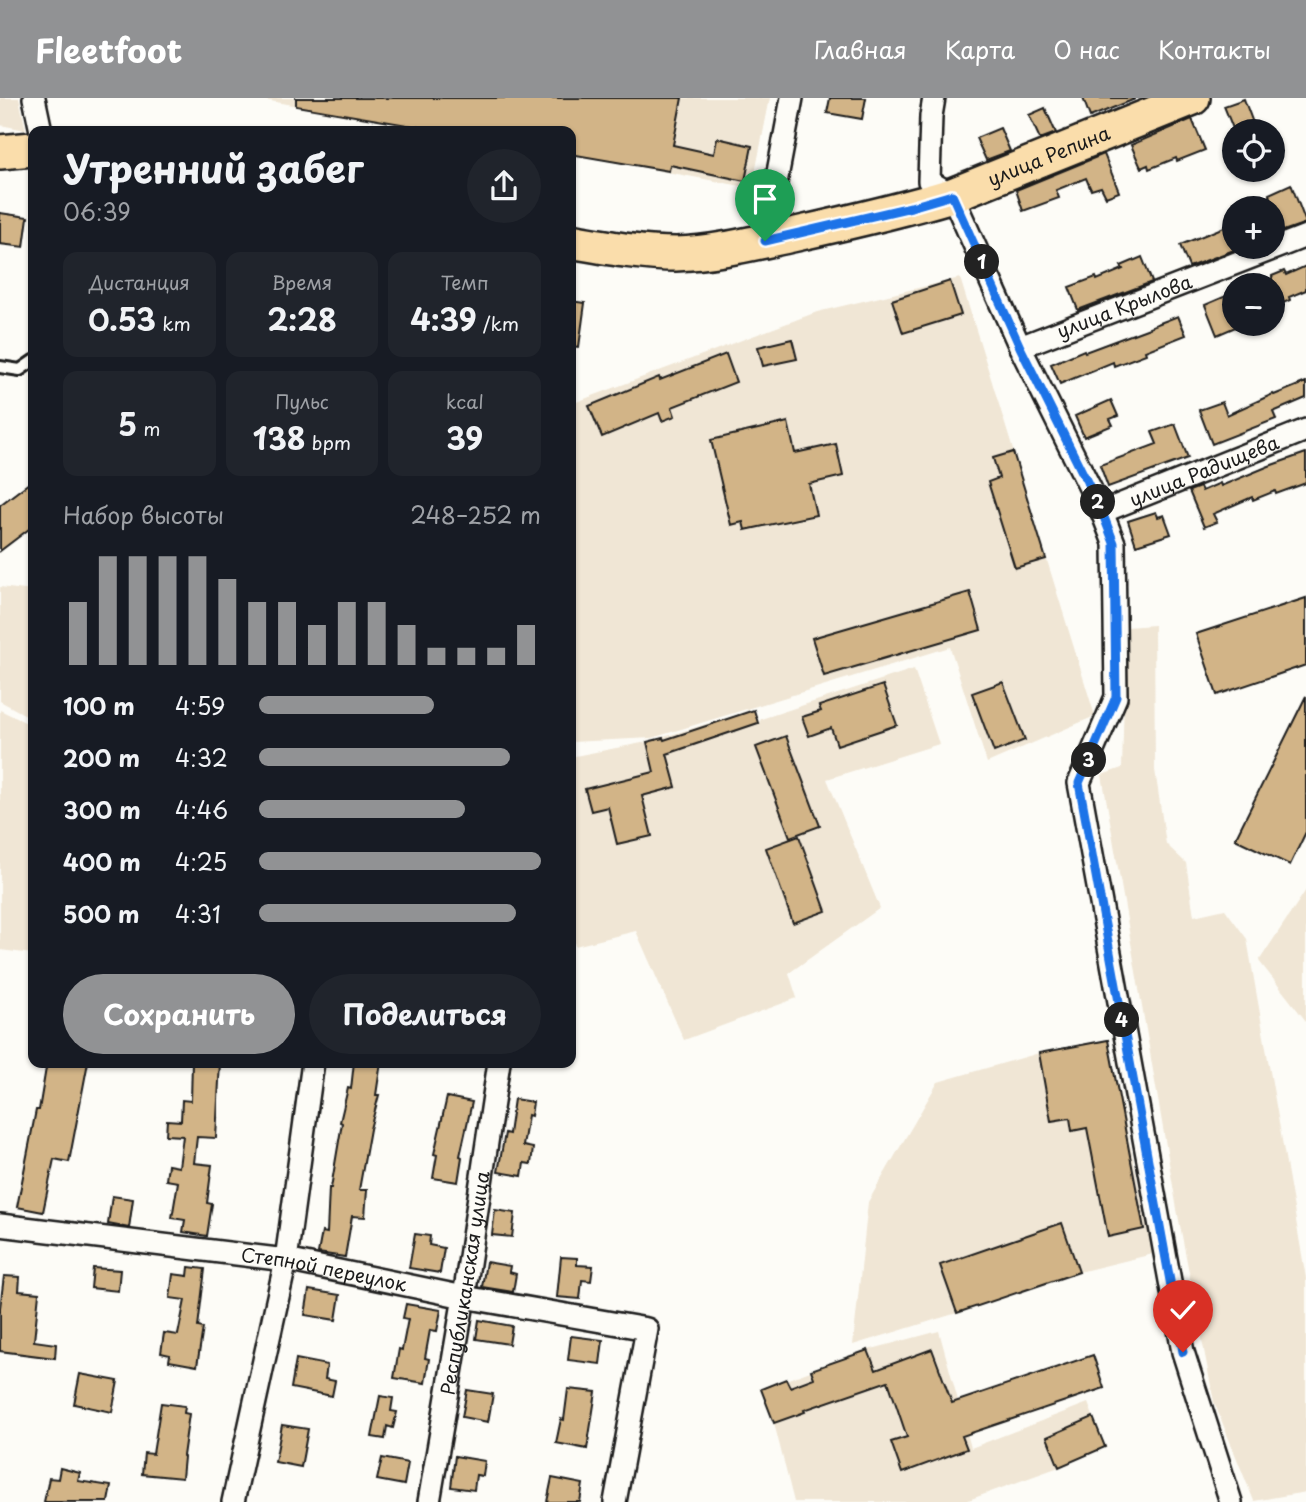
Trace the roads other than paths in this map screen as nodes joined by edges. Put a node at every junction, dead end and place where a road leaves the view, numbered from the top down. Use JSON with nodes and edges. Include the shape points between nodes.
{"nodes":[{"id":1,"x":34,"y":98,"type":"edge"},
{"id":2,"x":792,"y":98,"type":"edge"},
{"id":3,"x":934,"y":98,"type":"edge"},
{"id":4,"x":1193,"y":98,"type":"edge"},
{"id":5,"x":40,"y":126,"type":"edge"},
{"id":6,"x":28,"y":149,"type":"edge"},
{"id":7,"x":0,"y":152,"type":"edge"},
{"id":8,"x":952,"y":195,"type":"junction"},
{"id":9,"x":1306,"y":236,"type":"edge"},
{"id":10,"x":765,"y":241,"type":"junction"},
{"id":11,"x":576,"y":242,"type":"edge"},
{"id":12,"x":1020,"y":347,"type":"junction"},
{"id":13,"x":28,"y":364,"type":"edge"},
{"id":14,"x":0,"y":367,"type":"edge"},
{"id":15,"x":1306,"y":430,"type":"edge"},
{"id":16,"x":1102,"y":512,"type":"junction"},
{"id":17,"x":312,"y":1068,"type":"edge"},
{"id":18,"x":498,"y":1068,"type":"edge"},
{"id":19,"x":0,"y":1225,"type":"edge"},
{"id":20,"x":286,"y":1260,"type":"junction"},
{"id":21,"x":464,"y":1297,"type":"junction"},
{"id":22,"x":233,"y":1502,"type":"edge"},
{"id":23,"x":429,"y":1502,"type":"edge"},
{"id":24,"x":615,"y":1502,"type":"edge"},
{"id":25,"x":1231,"y":1502,"type":"edge"}],
"edges":[{"from":1,"to":5,"type":"street"},
{"from":2,"to":10,"type":"street"},
{"from":3,"to":8,"type":"street","via":[[929,181]]},
{"from":4,"to":8,"type":"main road","name":"улица Репина"},
{"from":6,"to":7,"type":"main road"},
{"from":8,"to":10,"type":"main road","name":"улица Репина"},
{"from":8,"to":12,"type":"street"},
{"from":9,"to":12,"type":"street","name":"улица Крылова"},
{"from":10,"to":11,"type":"main road","name":"улица Репина","via":[[676,254]]},
{"from":12,"to":16,"type":"street"},
{"from":13,"to":14,"type":"lane","via":[[20,370]]},
{"from":15,"to":16,"type":"street","name":"улица Радищева"},
{"from":16,"to":25,"type":"street","via":[[1114,543],[1116,697],[1079,783],[1183,1352]]},
{"from":17,"to":20,"type":"street"},
{"from":18,"to":21,"type":"street","name":"Республиканская улица"},
{"from":19,"to":20,"type":"street","name":"Степной переулок"},
{"from":20,"to":21,"type":"street","name":"Степной переулок"},
{"from":20,"to":22,"type":"street"},
{"from":21,"to":23,"type":"street","name":"Республиканская улица"},
{"from":21,"to":24,"type":"street","name":"Степной переулок","via":[[647,1329]]}]}
